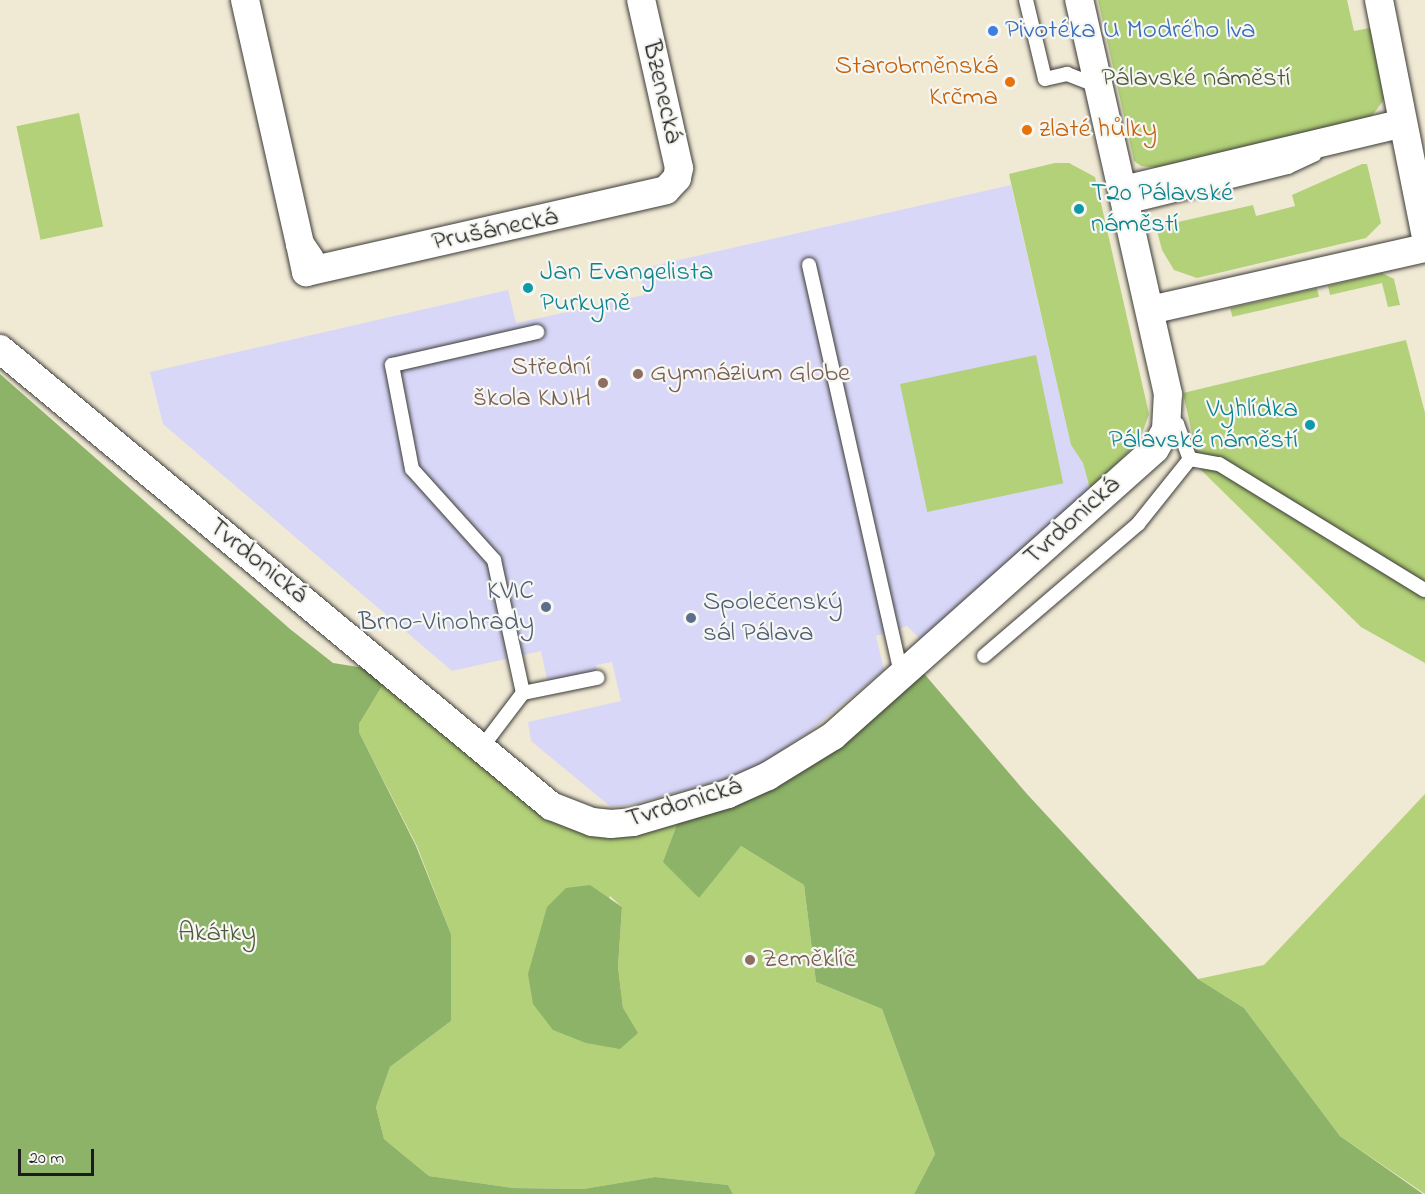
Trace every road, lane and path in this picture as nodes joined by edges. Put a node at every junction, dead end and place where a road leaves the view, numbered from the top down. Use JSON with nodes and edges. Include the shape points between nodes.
{"nodes":[{"id":1,"x":245,"y":0,"type":"edge"},
{"id":2,"x":641,"y":0,"type":"edge"},
{"id":3,"x":1026,"y":0,"type":"edge"},
{"id":4,"x":1079,"y":0,"type":"edge"},
{"id":5,"x":1379,"y":0,"type":"edge"},
{"id":6,"x":1096,"y":85,"type":"junction"},
{"id":7,"x":1401,"y":124,"type":"junction"},
{"id":8,"x":670,"y":182,"type":"joint"},
{"id":9,"x":1124,"y":199,"type":"junction"},
{"id":10,"x":1425,"y":233,"type":"edge"},
{"id":11,"x":1425,"y":248,"type":"edge"},
{"id":12,"x":809,"y":265,"type":"dead end"},
{"id":13,"x":1150,"y":310,"type":"junction"},
{"id":14,"x":537,"y":332,"type":"dead end"},
{"id":15,"x":0,"y":349,"type":"edge"},
{"id":16,"x":1167,"y":425,"type":"junction"},
{"id":17,"x":1190,"y":459,"type":"junction"},
{"id":18,"x":1425,"y":590,"type":"edge"},
{"id":19,"x":984,"y":656,"type":"dead end"},
{"id":20,"x":902,"y":677,"type":"junction"},
{"id":21,"x":597,"y":678,"type":"dead end"},
{"id":22,"x":523,"y":693,"type":"junction"},
{"id":23,"x":482,"y":747,"type":"junction"}],
"edges":[{"from":1,"to":8,"type":"street","name":"Prušánecká","via":[[300,244],[312,260],[332,266]]},
{"from":2,"to":8,"type":"street","name":"Bzenecká"},
{"from":3,"to":6,"type":"lane","via":[[1045,79],[1067,74]]},
{"from":4,"to":6,"type":"street"},
{"from":5,"to":7,"type":"street","via":[[1398,86]]},
{"from":6,"to":9,"type":"street"},
{"from":7,"to":9,"type":"street"},
{"from":7,"to":10,"type":"street"},
{"from":9,"to":13,"type":"street"},
{"from":11,"to":13,"type":"street"},
{"from":12,"to":20,"type":"lane"},
{"from":13,"to":16,"type":"street","via":[[1168,394]]},
{"from":14,"to":22,"type":"lane","via":[[392,365],[412,469],[494,560]]},
{"from":15,"to":23,"type":"street","name":"Tvrdonická"},
{"from":16,"to":17,"type":"lane","via":[[1177,424]]},
{"from":16,"to":20,"type":"street","name":"Tvrdonická","via":[[1155,449]]},
{"from":17,"to":18,"type":"lane","via":[[1219,464]]},
{"from":17,"to":19,"type":"lane","via":[[1138,524]]},
{"from":20,"to":23,"type":"street","name":"Tvrdonická","via":[[833,736],[768,776],[728,794],[633,822],[592,822],[551,806]]},
{"from":21,"to":22,"type":"lane"},
{"from":22,"to":23,"type":"lane"}]}
